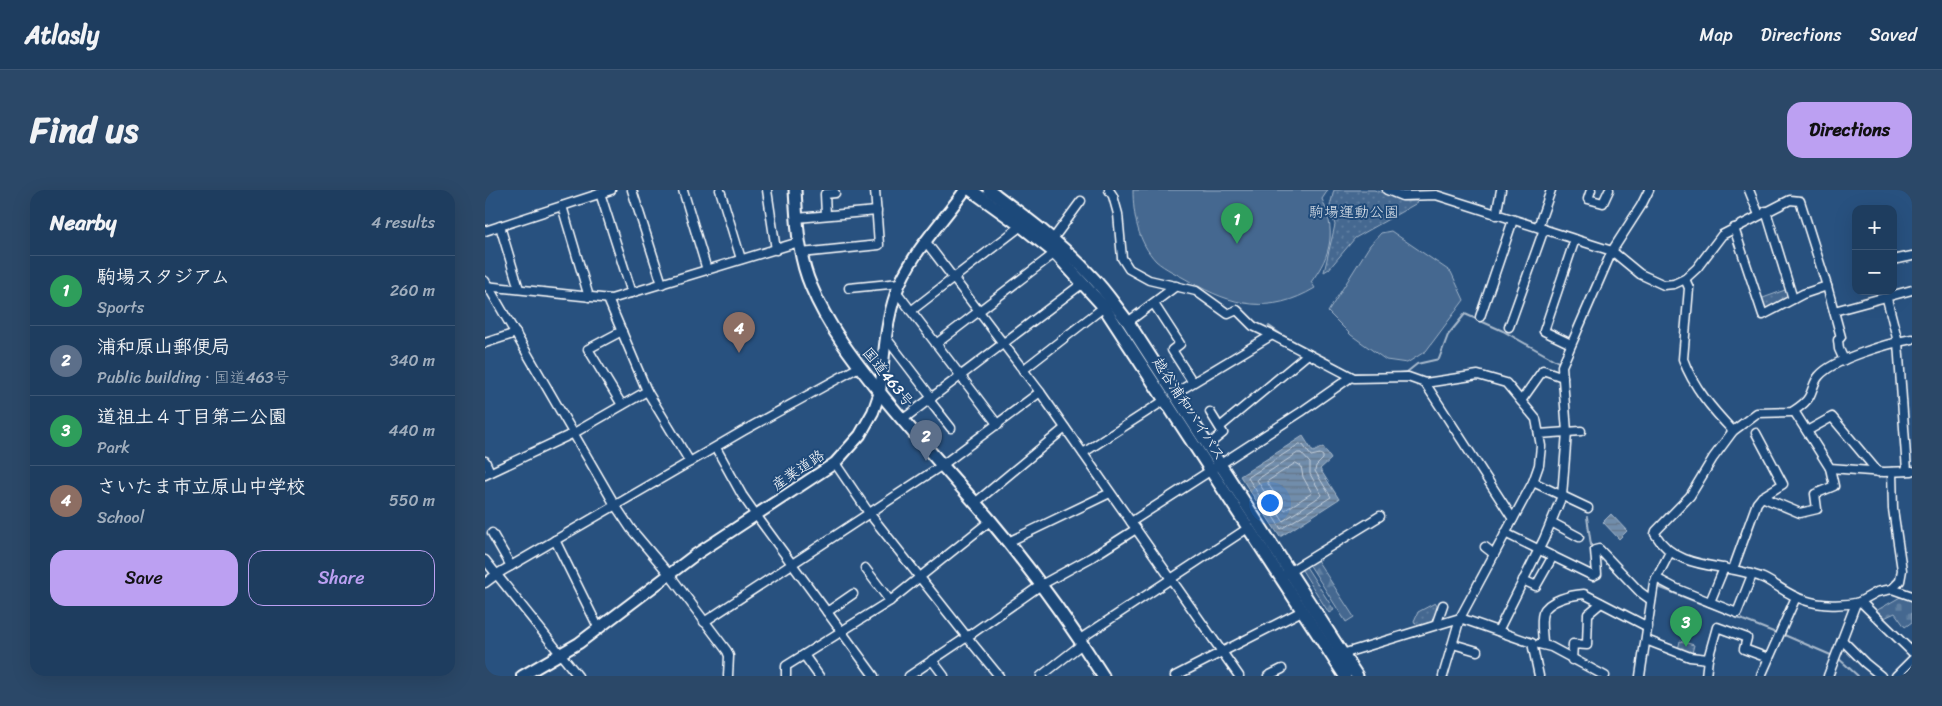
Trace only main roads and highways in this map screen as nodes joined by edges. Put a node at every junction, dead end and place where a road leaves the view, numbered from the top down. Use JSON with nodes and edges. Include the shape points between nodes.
{"nodes":[{"id":1,"x":795,"y":190,"type":"edge"},
{"id":2,"x":965,"y":190,"type":"edge"},
{"id":3,"x":971,"y":190,"type":"edge"},
{"id":4,"x":989,"y":190,"type":"edge"},
{"id":5,"x":880,"y":392,"type":"junction"},
{"id":6,"x":1169,"y":397,"type":"junction"},
{"id":7,"x":1215,"y":467,"type":"junction"},
{"id":8,"x":1285,"y":574,"type":"junction"},
{"id":9,"x":522,"y":676,"type":"edge"},
{"id":10,"x":1103,"y":676,"type":"edge"},
{"id":11,"x":1345,"y":676,"type":"edge"},
{"id":12,"x":1357,"y":676,"type":"edge"}],
"edges":[{"from":1,"to":5,"type":"highway","name":"国道463号","via":[[800,248],[811,286],[838,336]]},
{"from":2,"to":5,"type":"main road","name":"産業道路","via":[[925,242],[898,287],[889,317]]},
{"from":3,"to":6,"type":"highway","name":"越谷浦和バイパス","via":[[1055,253],[1104,307]]},
{"from":4,"to":6,"type":"highway","name":"越谷浦和バイパス","via":[[1053,239],[1094,278],[1128,322]]},
{"from":5,"to":9,"type":"main road","name":"産業道路","via":[[860,435],[835,463],[669,574],[599,629]]},
{"from":5,"to":10,"type":"highway","name":"国道463号","via":[[1008,542]]},
{"from":6,"to":7,"type":"highway","name":"越谷浦和バイパス"},
{"from":6,"to":7,"type":"highway","name":"越谷浦和バイパス","via":[[1207,446]]},
{"from":7,"to":8,"type":"highway","name":"越谷浦和バイパス"},
{"from":7,"to":8,"type":"highway","name":"越谷浦和バイパス","via":[[1248,528]]},
{"from":8,"to":11,"type":"highway","name":"越谷浦和バイパス","via":[[1302,610]]},
{"from":8,"to":12,"type":"highway","name":"越谷浦和バイパス"}]}
